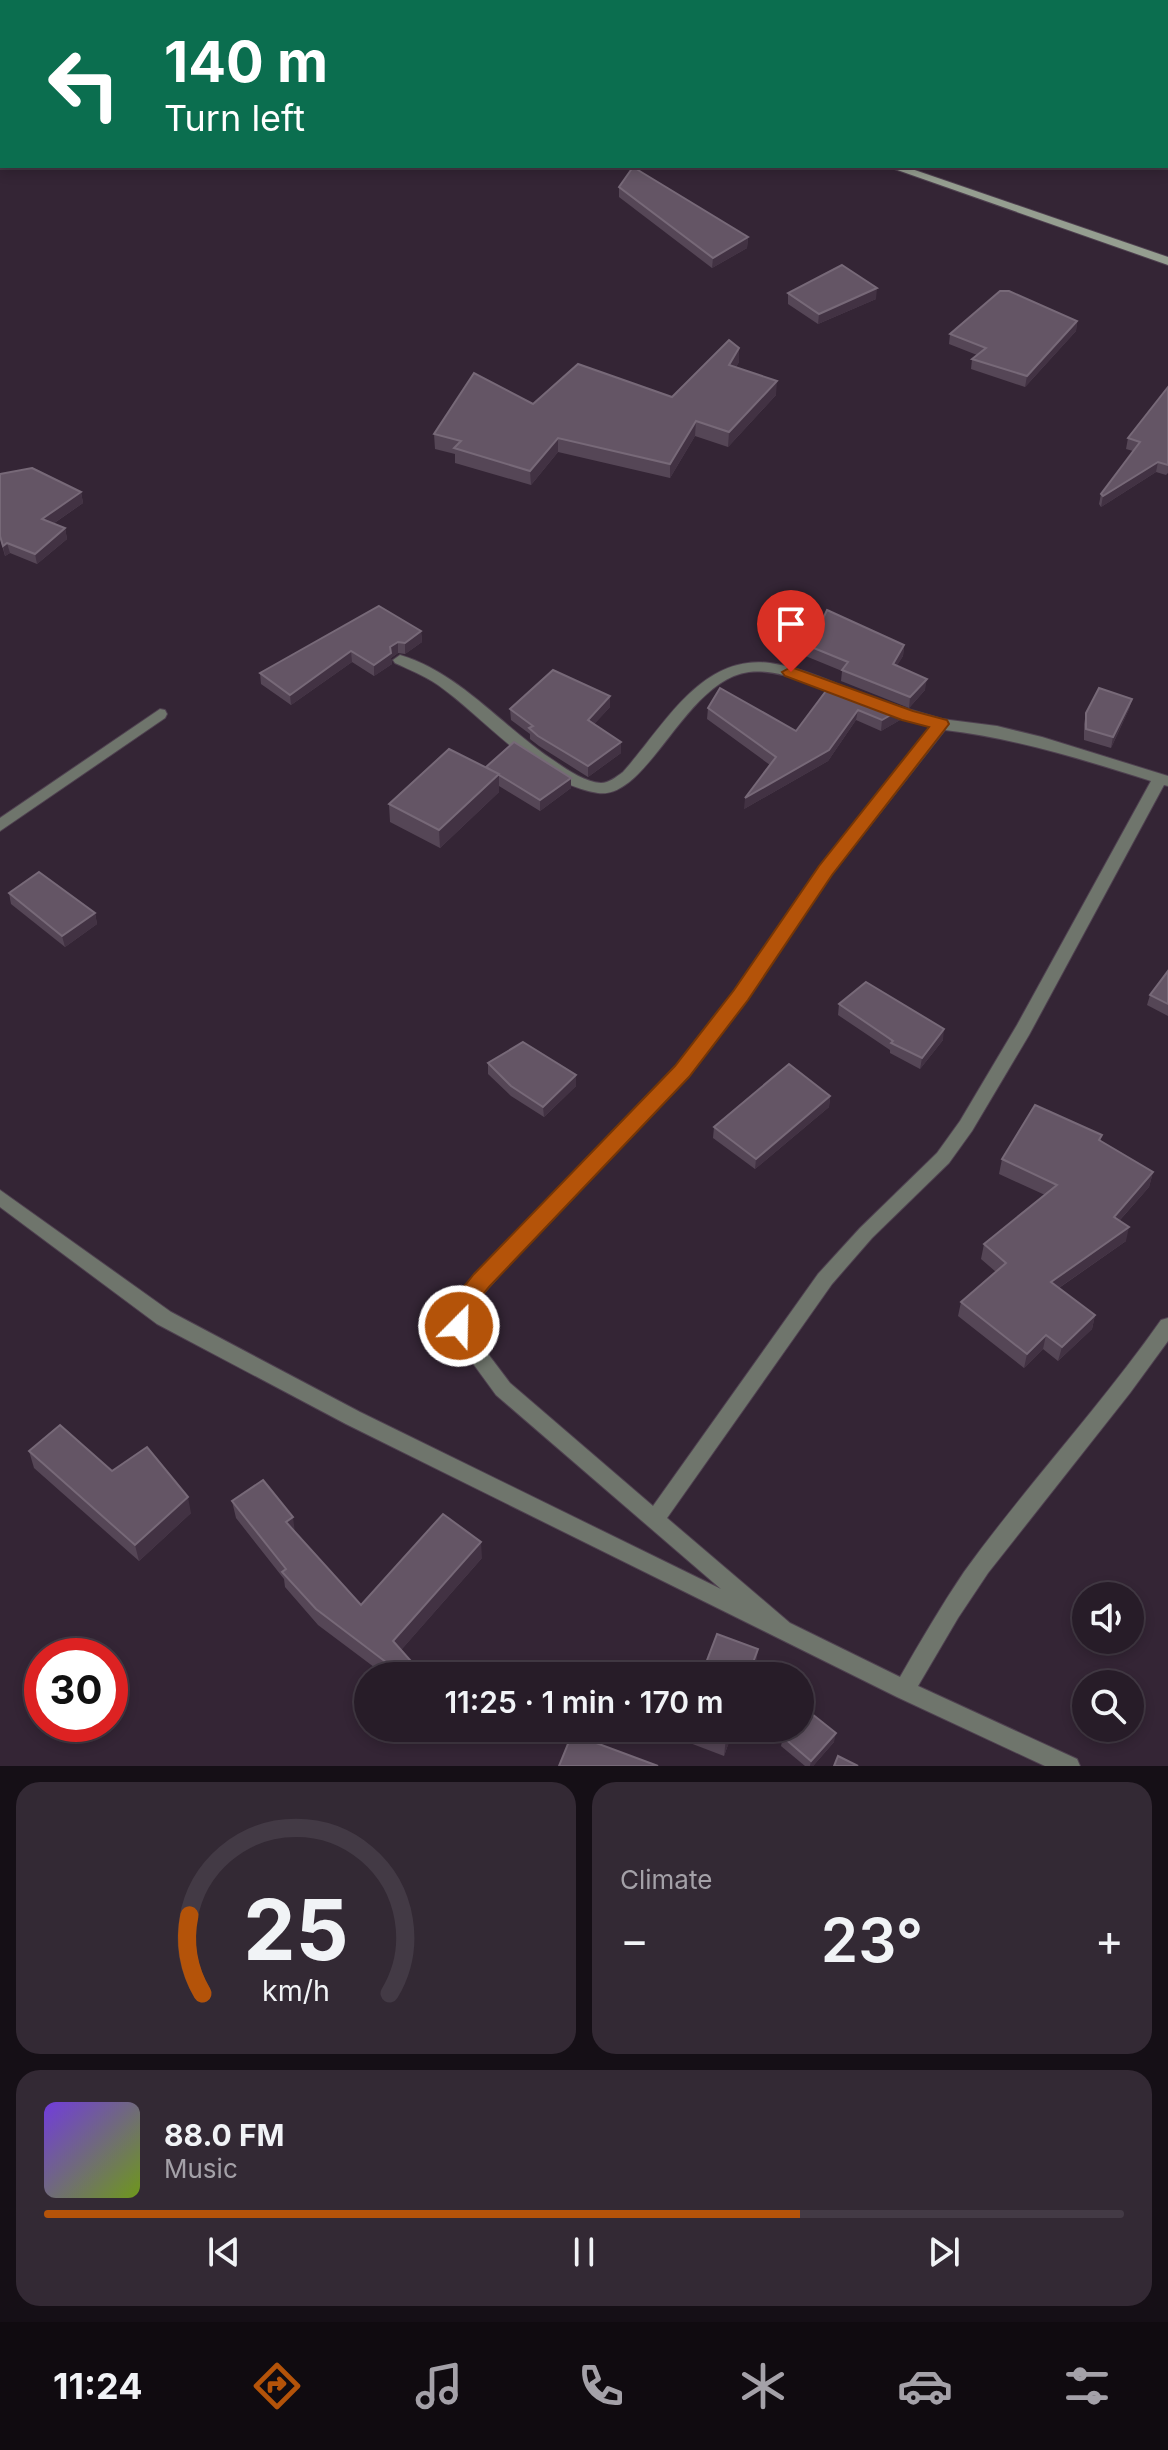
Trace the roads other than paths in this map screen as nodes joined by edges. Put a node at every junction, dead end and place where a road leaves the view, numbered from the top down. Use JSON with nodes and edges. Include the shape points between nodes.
{"nodes":[{"id":1,"x":898,"y":168,"type":"edge"},
{"id":2,"x":1168,"y":261,"type":"edge"},
{"id":3,"x":400,"y":660,"type":"dead end"},
{"id":4,"x":160,"y":714,"type":"dead end"},
{"id":5,"x":941,"y":724,"type":"junction"},
{"id":6,"x":1164,"y":780,"type":"edge"},
{"id":7,"x":0,"y":826,"type":"edge"},
{"id":8,"x":0,"y":1197,"type":"edge"},
{"id":9,"x":1168,"y":1326,"type":"edge"},
{"id":10,"x":655,"y":1519,"type":"junction"},
{"id":11,"x":782,"y":1629,"type":"junction"},
{"id":12,"x":904,"y":1690,"type":"junction"},
{"id":13,"x":1069,"y":1766,"type":"edge"}],
"edges":[{"from":1,"to":2,"type":"main road"},
{"from":3,"to":5,"type":"street","via":[[448,685],[559,772],[601,788],[628,776],[691,698],[716,676],[737,668],[791,672]]},
{"from":4,"to":7,"type":"street"},
{"from":5,"to":6,"type":"street","via":[[1042,742]]},
{"from":5,"to":10,"type":"street","via":[[826,870],[682,1072],[460,1308],[459,1326],[467,1342],[503,1389]]},
{"from":6,"to":10,"type":"street","via":[[966,1126],[943,1158],[825,1279]]},
{"from":8,"to":11,"type":"street","via":[[164,1318],[353,1418]]},
{"from":9,"to":12,"type":"street","via":[[980,1568]]},
{"from":10,"to":11,"type":"street"},
{"from":11,"to":12,"type":"street"},
{"from":12,"to":13,"type":"street"}]}
